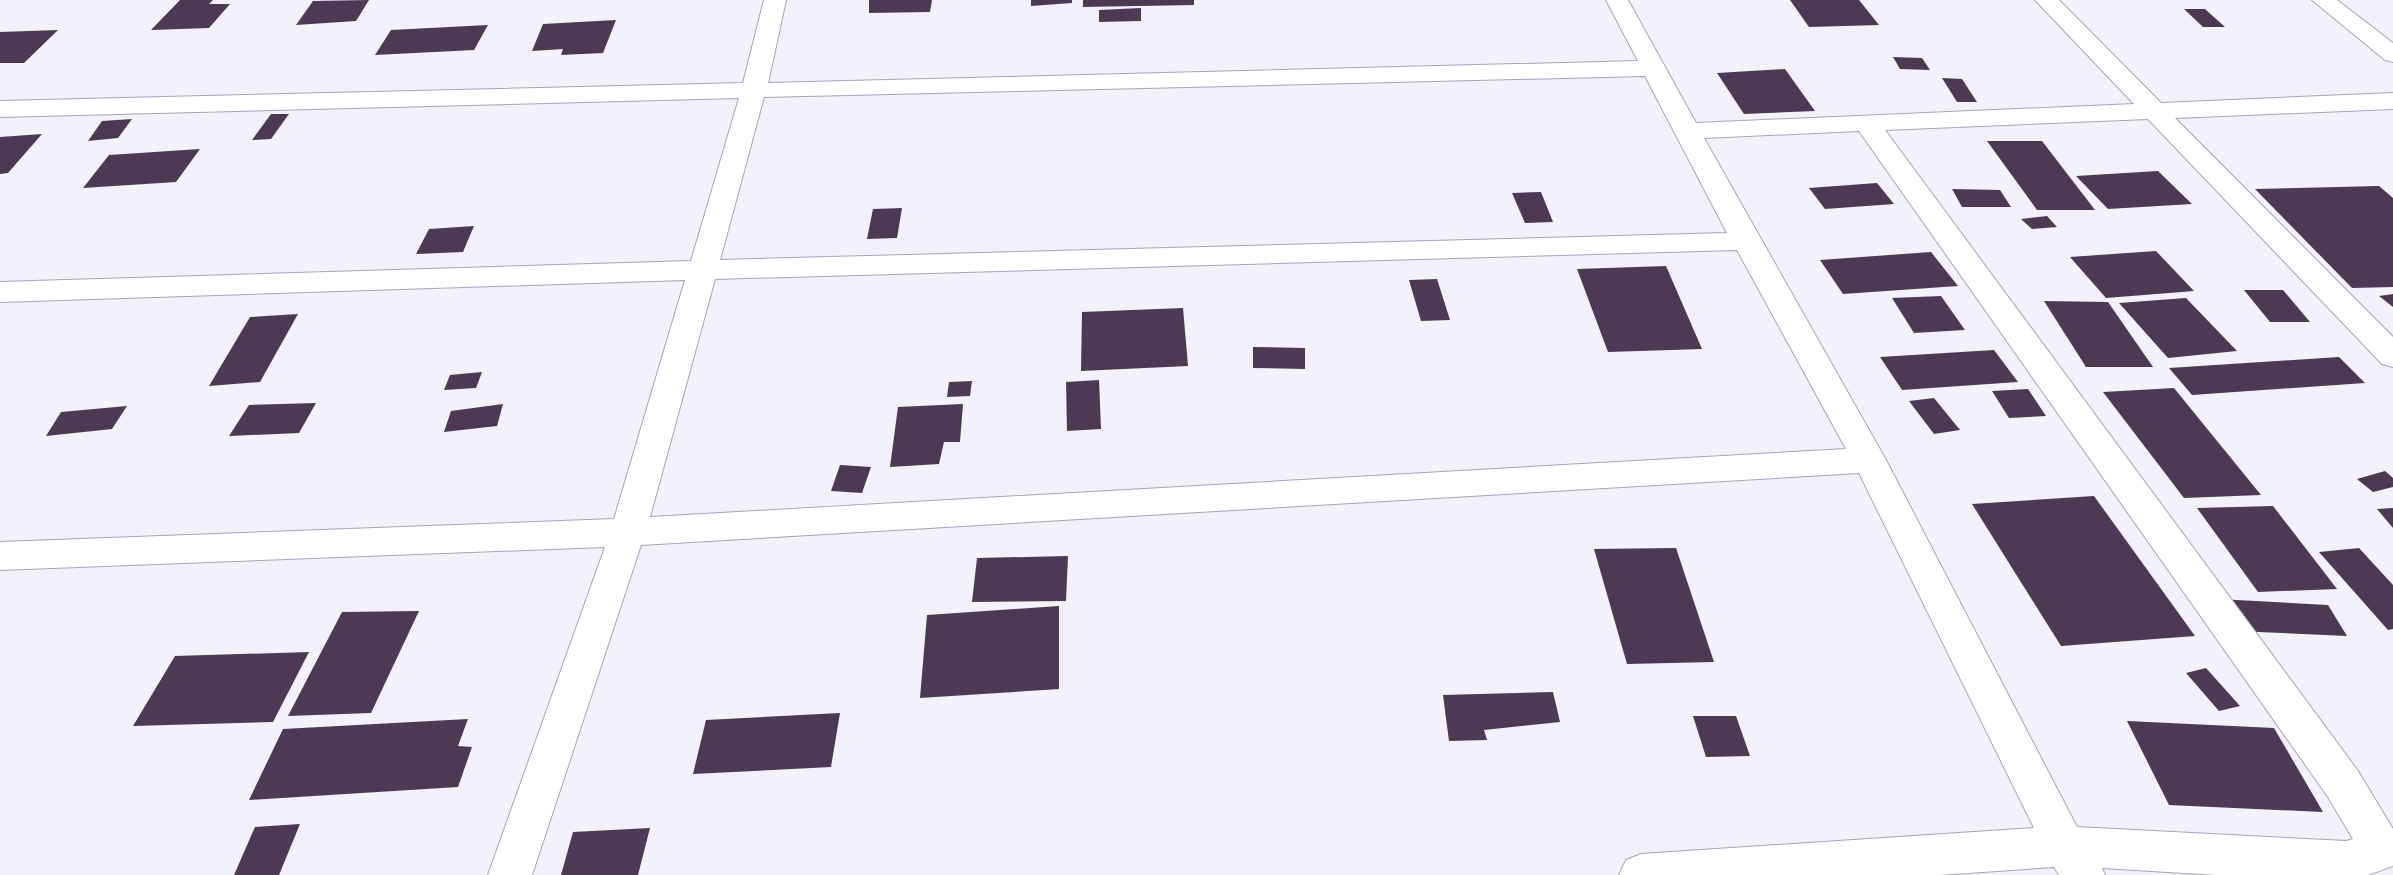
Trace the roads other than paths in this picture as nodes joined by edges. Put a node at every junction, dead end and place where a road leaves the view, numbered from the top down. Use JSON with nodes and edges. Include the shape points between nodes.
{"nodes":[{"id":1,"x":775,"y":0,"type":"edge"},
{"id":2,"x":1617,"y":0,"type":"edge"},
{"id":3,"x":2046,"y":0,"type":"edge"},
{"id":4,"x":2323,"y":0,"type":"edge"},
{"id":5,"x":2393,"y":55,"type":"edge"},
{"id":6,"x":1656,"y":68,"type":"junction"},
{"id":7,"x":754,"y":90,"type":"junction"},
{"id":8,"x":2393,"y":101,"type":"edge"},
{"id":9,"x":0,"y":110,"type":"edge"},
{"id":10,"x":2154,"y":111,"type":"junction"},
{"id":11,"x":1867,"y":124,"type":"junction"},
{"id":12,"x":1686,"y":131,"type":"junction"},
{"id":13,"x":1746,"y":241,"type":"junction"},
{"id":14,"x":702,"y":270,"type":"junction"},
{"id":15,"x":0,"y":292,"type":"edge"},
{"id":16,"x":2393,"y":356,"type":"edge"},
{"id":17,"x":1869,"y":460,"type":"junction"},
{"id":18,"x":628,"y":532,"type":"junction"},
{"id":19,"x":0,"y":556,"type":"edge"},
{"id":20,"x":2074,"y":860,"type":"edge"},
{"id":21,"x":510,"y":875,"type":"edge"},
{"id":22,"x":1641,"y":875,"type":"edge"}],
"edges":[{"from":1,"to":7,"type":"street"},
{"from":2,"to":6,"type":"street"},
{"from":3,"to":10,"type":"street"},
{"from":4,"to":5,"type":"street"},
{"from":6,"to":7,"type":"street"},
{"from":6,"to":12,"type":"street"},
{"from":7,"to":9,"type":"street"},
{"from":7,"to":14,"type":"street"},
{"from":8,"to":10,"type":"street"},
{"from":10,"to":11,"type":"street"},
{"from":10,"to":16,"type":"street"},
{"from":11,"to":12,"type":"street"},
{"from":11,"to":20,"type":"street","via":[[2336,774],[2382,850],[2346,862]]},
{"from":12,"to":13,"type":"street"},
{"from":13,"to":14,"type":"street"},
{"from":13,"to":17,"type":"street"},
{"from":14,"to":15,"type":"street"},
{"from":14,"to":18,"type":"street"},
{"from":17,"to":18,"type":"street"},
{"from":17,"to":20,"type":"street"},
{"from":18,"to":19,"type":"street"},
{"from":18,"to":21,"type":"street"},
{"from":20,"to":22,"type":"street"}]}
